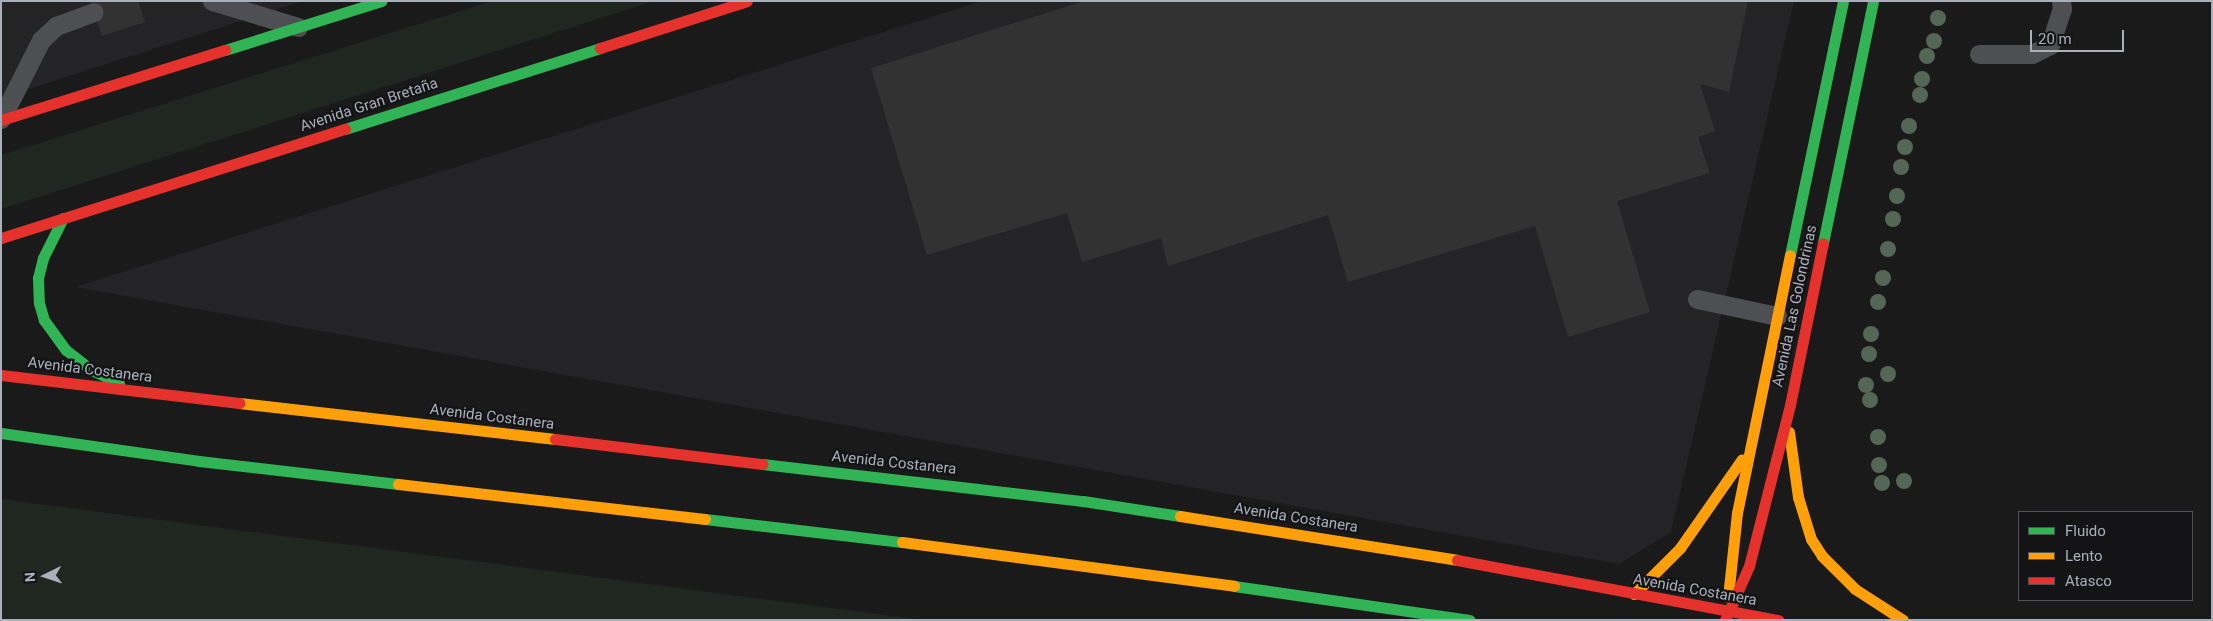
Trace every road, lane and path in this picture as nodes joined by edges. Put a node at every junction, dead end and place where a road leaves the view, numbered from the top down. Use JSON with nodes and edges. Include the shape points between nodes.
{"nodes":[{"id":1,"x":212,"y":1,"type":"edge"},
{"id":2,"x":381,"y":1,"type":"edge"},
{"id":3,"x":747,"y":1,"type":"edge"},
{"id":4,"x":1843,"y":1,"type":"edge"},
{"id":5,"x":1873,"y":1,"type":"edge"},
{"id":6,"x":2061,"y":1,"type":"edge"},
{"id":7,"x":729,"y":4,"type":"edge"},
{"id":8,"x":94,"y":12,"type":"dead end"},
{"id":9,"x":299,"y":27,"type":"junction"},
{"id":10,"x":1979,"y":54,"type":"dead end"},
{"id":11,"x":1,"y":120,"type":"edge"},
{"id":12,"x":63,"y":218,"type":"junction"},
{"id":13,"x":1,"y":238,"type":"edge"},
{"id":14,"x":1696,"y":299,"type":"dead end"},
{"id":15,"x":1776,"y":316,"type":"junction"},
{"id":16,"x":1,"y":375,"type":"edge"},
{"id":17,"x":136,"y":391,"type":"junction"},
{"id":18,"x":1790,"y":405,"type":"junction"},
{"id":19,"x":1,"y":433,"type":"edge"},
{"id":20,"x":1751,"y":445,"type":"junction"},
{"id":21,"x":1634,"y":594,"type":"junction"},
{"id":22,"x":1726,"y":615,"type":"edge"},
{"id":23,"x":1470,"y":620,"type":"edge"},
{"id":24,"x":1778,"y":620,"type":"edge"},
{"id":25,"x":1903,"y":620,"type":"edge"}],
"edges":[{"from":1,"to":9,"type":"lane"},
{"from":2,"to":9,"type":"main road"},
{"from":3,"to":7,"type":"main road","name":"Avenida Gran Bretaña"},
{"from":4,"to":15,"type":"main road","name":"Avenida Las Golondrinas"},
{"from":5,"to":18,"type":"main road","name":"Avenida Las Golondrinas"},
{"from":6,"to":10,"type":"lane","via":[[2050,45],[2032,54]]},
{"from":7,"to":12,"type":"main road","name":"Avenida Gran Bretaña"},
{"from":8,"to":11,"type":"lane","via":[[56,26],[42,40]]},
{"from":9,"to":11,"type":"main road"},
{"from":12,"to":13,"type":"main road","name":"Avenida Gran Bretaña"},
{"from":12,"to":17,"type":"main road","via":[[43,258],[38,278],[44,320],[77,359]]},
{"from":14,"to":15,"type":"lane"},
{"from":15,"to":20,"type":"main road","name":"Avenida Las Golondrinas"},
{"from":16,"to":17,"type":"main road","name":"Avenida Costanera"},
{"from":17,"to":21,"type":"main road","name":"Avenida Costanera","via":[[1084,502],[1387,547]]},
{"from":18,"to":22,"type":"main road","name":"Avenida Las Golondrinas","via":[[1749,566]]},
{"from":18,"to":25,"type":"main road","via":[[1789,433],[1798,497],[1811,539],[1822,556],[1855,590]]},
{"from":19,"to":23,"type":"main road","via":[[199,460],[1036,557]]},
{"from":20,"to":21,"type":"main road","via":[[1680,548]]},
{"from":20,"to":22,"type":"main road","name":"Avenida Las Golondrinas","via":[[1733,538]]},
{"from":21,"to":22,"type":"main road","name":"Avenida Costanera"},
{"from":22,"to":24,"type":"main road","name":"Avenida Costanera"}]}
